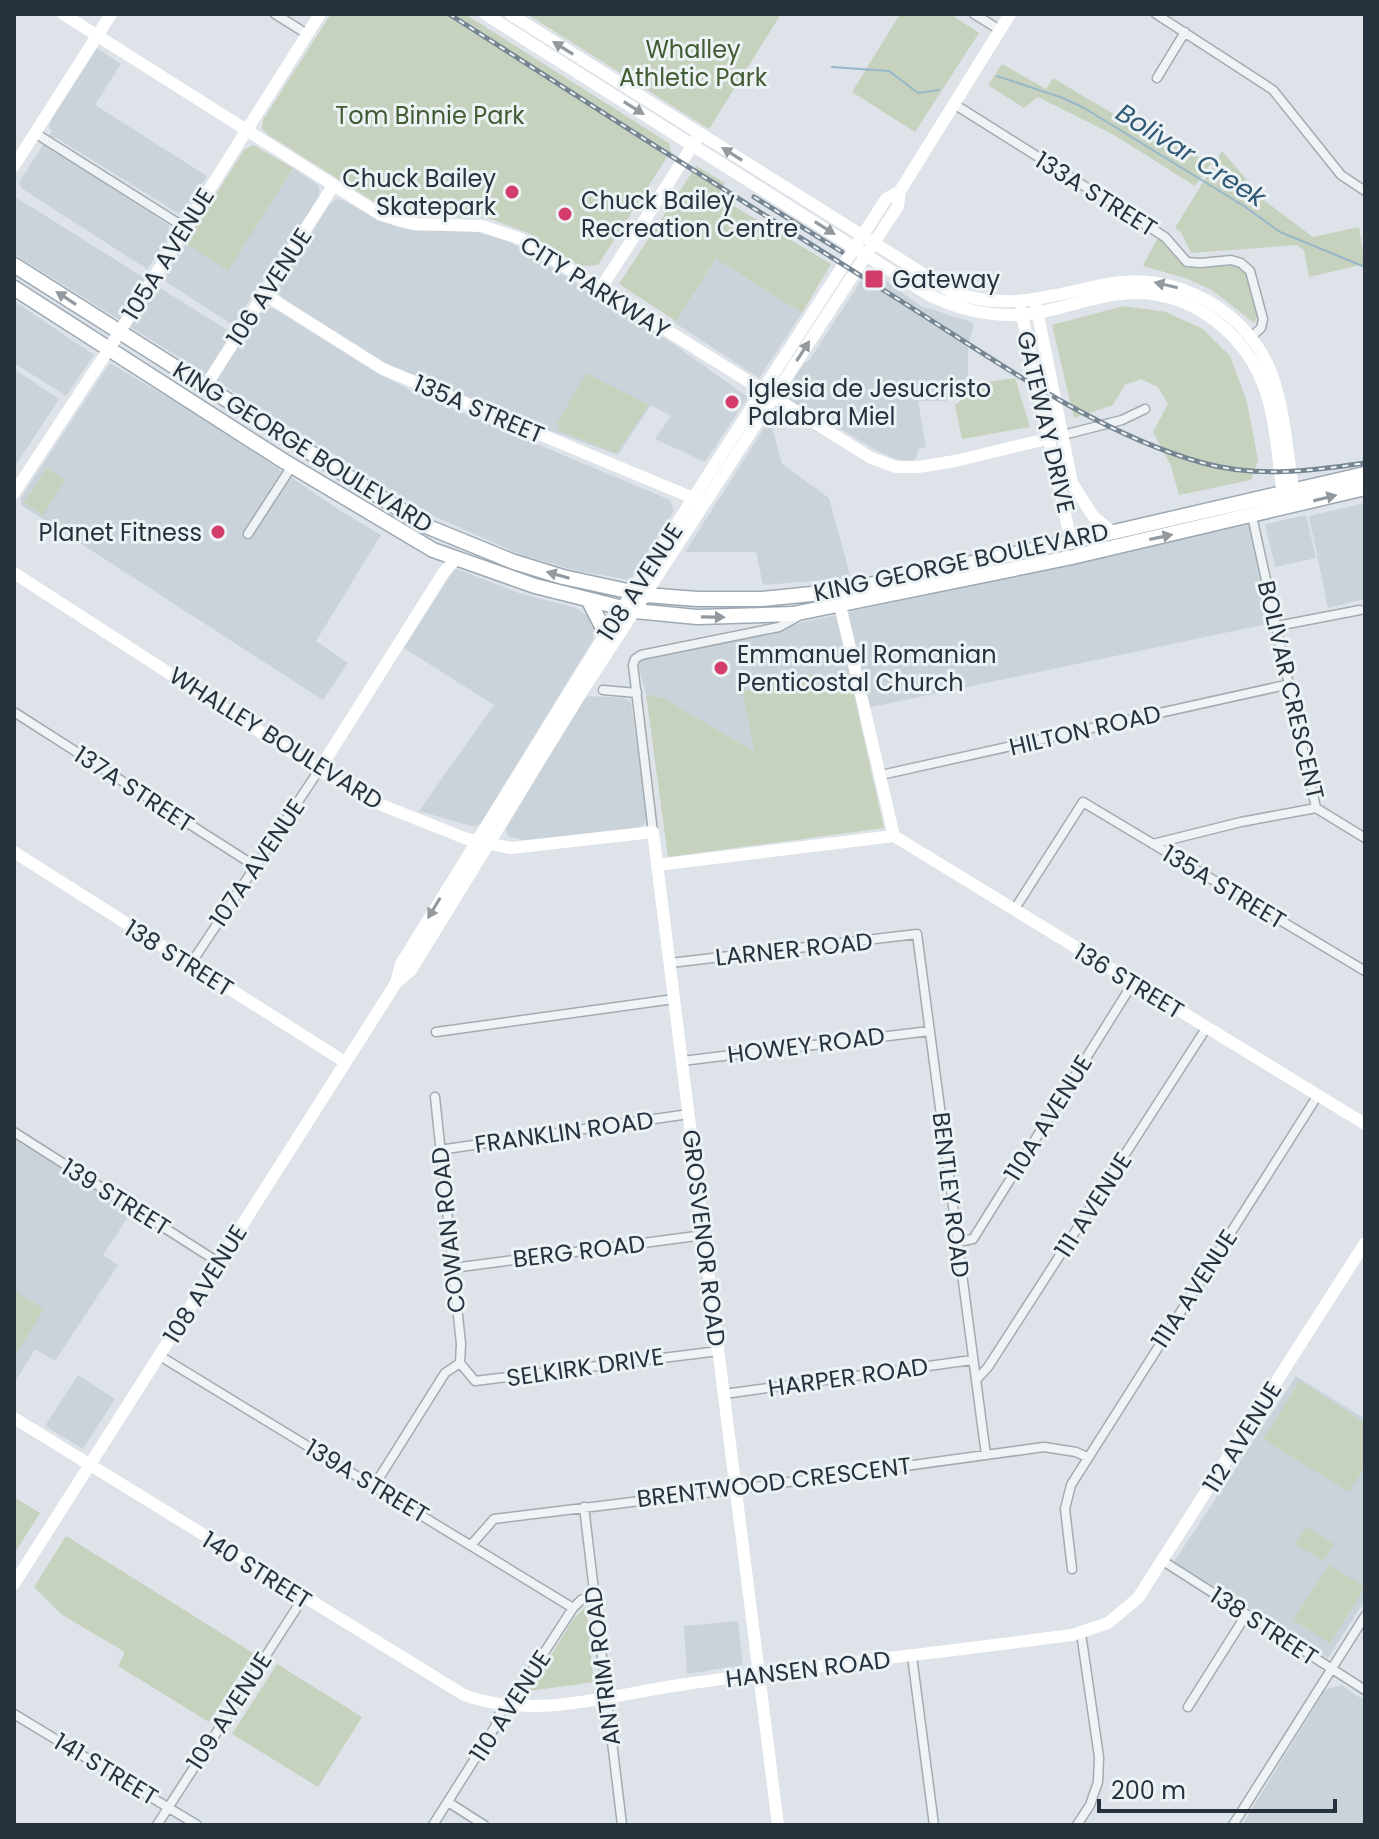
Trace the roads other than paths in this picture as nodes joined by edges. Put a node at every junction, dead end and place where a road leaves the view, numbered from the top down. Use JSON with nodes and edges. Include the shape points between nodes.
{"nodes":[{"id":1,"x":63,"y":14,"type":"edge"},
{"id":2,"x":111,"y":14,"type":"edge"},
{"id":3,"x":275,"y":14,"type":"edge"},
{"id":4,"x":320,"y":14,"type":"edge"},
{"id":5,"x":485,"y":14,"type":"edge"},
{"id":6,"x":510,"y":14,"type":"edge"},
{"id":7,"x":974,"y":14,"type":"edge"},
{"id":8,"x":1010,"y":14,"type":"edge"},
{"id":9,"x":1156,"y":14,"type":"edge"},
{"id":10,"x":1000,"y":30,"type":"junction"},
{"id":11,"x":1185,"y":32,"type":"junction"},
{"id":12,"x":307,"y":34,"type":"junction"},
{"id":13,"x":97,"y":36,"type":"junction"},
{"id":14,"x":1157,"y":78,"type":"dead end"},
{"id":15,"x":954,"y":104,"type":"junction"},
{"id":16,"x":246,"y":131,"type":"junction"},
{"id":17,"x":35,"y":133,"type":"junction"},
{"id":18,"x":697,"y":140,"type":"junction"},
{"id":19,"x":14,"y":166,"type":"edge"},
{"id":20,"x":333,"y":186,"type":"junction"},
{"id":21,"x":1365,"y":191,"type":"edge"},
{"id":22,"x":184,"y":227,"type":"junction"},
{"id":23,"x":864,"y":245,"type":"junction"},
{"id":24,"x":14,"y":265,"type":"edge"},
{"id":25,"x":14,"y":288,"type":"edge"},
{"id":26,"x":601,"y":288,"type":"junction"},
{"id":27,"x":264,"y":294,"type":"junction"},
{"id":28,"x":1036,"y":305,"type":"junction"},
{"id":29,"x":1020,"y":308,"type":"junction"},
{"id":30,"x":119,"y":332,"type":"junction"},
{"id":31,"x":1251,"y":337,"type":"junction"},
{"id":32,"x":109,"y":348,"type":"junction"},
{"id":33,"x":205,"y":387,"type":"junction"},
{"id":34,"x":768,"y":395,"type":"junction"},
{"id":35,"x":1145,"y":409,"type":"dead end"},
{"id":36,"x":1063,"y":435,"type":"junction"},
{"id":37,"x":1049,"y":438,"type":"junction"},
{"id":38,"x":293,"y":443,"type":"junction"},
{"id":39,"x":317,"y":459,"type":"junction"},
{"id":40,"x":292,"y":466,"type":"junction"},
{"id":41,"x":1365,"y":474,"type":"edge"},
{"id":42,"x":1365,"y":488,"type":"edge"},
{"id":43,"x":14,"y":493,"type":"edge"},
{"id":44,"x":1289,"y":499,"type":"junction"},
{"id":45,"x":699,"y":501,"type":"junction"},
{"id":46,"x":1252,"y":516,"type":"junction"},
{"id":47,"x":1111,"y":531,"type":"junction"},
{"id":48,"x":248,"y":534,"type":"dead end"},
{"id":49,"x":1071,"y":542,"type":"junction"},
{"id":50,"x":455,"y":560,"type":"junction"},
{"id":51,"x":14,"y":573,"type":"edge"},
{"id":52,"x":640,"y":594,"type":"junction"},
{"id":53,"x":589,"y":601,"type":"junction"},
{"id":54,"x":840,"y":605,"type":"junction"},
{"id":55,"x":629,"y":609,"type":"junction"},
{"id":56,"x":1360,"y":610,"type":"dead end"},
{"id":57,"x":806,"y":611,"type":"junction"},
{"id":58,"x":1277,"y":626,"type":"junction"},
{"id":59,"x":606,"y":634,"type":"junction"},
{"id":60,"x":641,"y":655,"type":"joint"},
{"id":61,"x":1290,"y":684,"type":"junction"},
{"id":62,"x":603,"y":690,"type":"dead end"},
{"id":63,"x":637,"y":693,"type":"junction"},
{"id":64,"x":14,"y":712,"type":"edge"},
{"id":65,"x":319,"y":770,"type":"junction"},
{"id":66,"x":881,"y":775,"type":"junction"},
{"id":67,"x":1316,"y":808,"type":"junction"},
{"id":68,"x":653,"y":832,"type":"junction"},
{"id":69,"x":894,"y":836,"type":"junction"},
{"id":70,"x":1365,"y":838,"type":"edge"},
{"id":71,"x":482,"y":843,"type":"junction"},
{"id":72,"x":1153,"y":844,"type":"junction"},
{"id":73,"x":14,"y":852,"type":"edge"},
{"id":74,"x":657,"y":865,"type":"junction"},
{"id":75,"x":255,"y":866,"type":"junction"},
{"id":76,"x":1014,"y":910,"type":"junction"},
{"id":77,"x":917,"y":934,"type":"joint"},
{"id":78,"x":670,"y":963,"type":"junction"},
{"id":79,"x":190,"y":965,"type":"junction"},
{"id":80,"x":1365,"y":971,"type":"edge"},
{"id":81,"x":1133,"y":983,"type":"junction"},
{"id":82,"x":674,"y":999,"type":"junction"},
{"id":83,"x":1207,"y":1027,"type":"junction"},
{"id":84,"x":930,"y":1031,"type":"junction"},
{"id":85,"x":436,"y":1032,"type":"dead end"},
{"id":86,"x":682,"y":1061,"type":"junction"},
{"id":87,"x":345,"y":1062,"type":"junction"},
{"id":88,"x":1318,"y":1095,"type":"junction"},
{"id":89,"x":435,"y":1097,"type":"dead end"},
{"id":90,"x":689,"y":1114,"type":"junction"},
{"id":91,"x":1365,"y":1124,"type":"edge"},
{"id":92,"x":14,"y":1132,"type":"edge"},
{"id":93,"x":439,"y":1150,"type":"junction"},
{"id":94,"x":704,"y":1235,"type":"junction"},
{"id":95,"x":958,"y":1242,"type":"junction"},
{"id":96,"x":1365,"y":1243,"type":"edge"},
{"id":97,"x":218,"y":1262,"type":"junction"},
{"id":98,"x":453,"y":1268,"type":"junction"},
{"id":99,"x":719,"y":1351,"type":"junction"},
{"id":100,"x":160,"y":1356,"type":"junction"},
{"id":101,"x":972,"y":1360,"type":"junction"},
{"id":102,"x":460,"y":1363,"type":"junction"},
{"id":103,"x":976,"y":1380,"type":"junction"},
{"id":104,"x":724,"y":1394,"type":"junction"},
{"id":105,"x":14,"y":1418,"type":"edge"},
{"id":106,"x":986,"y":1455,"type":"junction"},
{"id":107,"x":1087,"y":1457,"type":"junction"},
{"id":108,"x":88,"y":1465,"type":"junction"},
{"id":109,"x":374,"y":1486,"type":"junction"},
{"id":110,"x":736,"y":1488,"type":"junction"},
{"id":111,"x":584,"y":1507,"type":"junction"},
{"id":112,"x":471,"y":1545,"type":"junction"},
{"id":113,"x":1163,"y":1561,"type":"junction"},
{"id":114,"x":1072,"y":1569,"type":"dead end"},
{"id":115,"x":14,"y":1584,"type":"edge"},
{"id":116,"x":593,"y":1595,"type":"junction"},
{"id":117,"x":303,"y":1598,"type":"junction"},
{"id":118,"x":573,"y":1608,"type":"junction"},
{"id":119,"x":1246,"y":1615,"type":"junction"},
{"id":120,"x":1365,"y":1616,"type":"edge"},
{"id":121,"x":1108,"y":1623,"type":"joint"},
{"id":122,"x":1081,"y":1633,"type":"junction"},
{"id":123,"x":912,"y":1656,"type":"junction"},
{"id":124,"x":1331,"y":1669,"type":"junction"},
{"id":125,"x":760,"y":1675,"type":"junction"},
{"id":126,"x":1365,"y":1690,"type":"edge"},
{"id":127,"x":605,"y":1697,"type":"junction"},
{"id":128,"x":507,"y":1706,"type":"junction"},
{"id":129,"x":1188,"y":1707,"type":"dead end"},
{"id":130,"x":14,"y":1714,"type":"edge"},
{"id":131,"x":448,"y":1802,"type":"junction"},
{"id":132,"x":168,"y":1807,"type":"junction"},
{"id":133,"x":157,"y":1825,"type":"edge"},
{"id":134,"x":197,"y":1825,"type":"edge"},
{"id":135,"x":433,"y":1825,"type":"edge"},
{"id":136,"x":484,"y":1825,"type":"edge"},
{"id":137,"x":622,"y":1825,"type":"edge"},
{"id":138,"x":778,"y":1825,"type":"edge"},
{"id":139,"x":934,"y":1825,"type":"edge"},
{"id":140,"x":1077,"y":1825,"type":"edge"},
{"id":141,"x":1233,"y":1825,"type":"edge"}],
"edges":[{"from":1,"to":13,"type":"street","name":"CITY PARKWAY"},
{"from":2,"to":13,"type":"street"},
{"from":3,"to":12,"type":"street"},
{"from":4,"to":12,"type":"street","name":"105A AVENUE"},
{"from":5,"to":18,"type":"street","one_way":true},
{"from":18,"to":6,"type":"street","one_way":true},
{"from":7,"to":10,"type":"street"},
{"from":8,"to":10,"type":"street","name":"108 AVENUE"},
{"from":9,"to":11,"type":"street"},
{"from":10,"to":15,"type":"street","name":"108 AVENUE"},
{"from":11,"to":14,"type":"street"},
{"from":11,"to":21,"type":"street","via":[[1273,90],[1341,175]]},
{"from":12,"to":16,"type":"street","name":"105A AVENUE"},
{"from":13,"to":16,"type":"street","name":"CITY PARKWAY"},
{"from":13,"to":17,"type":"street"},
{"from":15,"to":23,"type":"street","name":"108 AVENUE","via":[[900,191],[898,206]]},
{"from":15,"to":31,"type":"street","name":"133A STREET","via":[[1165,237],[1187,262],[1241,263],[1250,271],[1263,319]]},
{"from":16,"to":20,"type":"street","name":"CITY PARKWAY"},
{"from":16,"to":22,"type":"street","name":"105A AVENUE"},
{"from":17,"to":19,"type":"street"},
{"from":17,"to":22,"type":"street"},
{"from":18,"to":23,"type":"street"},
{"from":18,"to":26,"type":"street"},
{"from":20,"to":26,"type":"street","name":"CITY PARKWAY","via":[[397,221],[473,225],[507,233]]},
{"from":20,"to":27,"type":"street","name":"106 AVENUE"},
{"from":22,"to":30,"type":"street","name":"105A AVENUE"},
{"from":23,"to":29,"type":"street","via":[[952,292]]},
{"from":23,"to":34,"type":"street","name":"108 AVENUE"},
{"from":30,"to":24,"type":"main road","name":"KING GEORGE BOULEVARD","one_way":true},
{"from":25,"to":32,"type":"main road","name":"KING GEORGE BOULEVARD"},
{"from":26,"to":34,"type":"street","name":"CITY PARKWAY"},
{"from":27,"to":33,"type":"street","name":"106 AVENUE"},
{"from":27,"to":45,"type":"street","name":"135A STREET","via":[[383,369]]},
{"from":28,"to":29,"type":"street"},
{"from":31,"to":28,"type":"street","one_way":true,"via":[[1207,300],[1157,282],[1127,281]]},
{"from":28,"to":36,"type":"street","name":"GATEWAY DRIVE"},
{"from":28,"to":44,"type":"street","via":[[1137,293],[1179,301],[1212,317],[1237,341],[1261,378]]},
{"from":29,"to":37,"type":"street","name":"GATEWAY DRIVE"},
{"from":30,"to":32,"type":"street","name":"105A AVENUE"},
{"from":30,"to":33,"type":"main road","name":"KING GEORGE BOULEVARD"},
{"from":31,"to":44,"type":"street","via":[[1277,391]]},
{"from":32,"to":40,"type":"main road","name":"KING GEORGE BOULEVARD"},
{"from":32,"to":43,"type":"street","name":"105A AVENUE"},
{"from":33,"to":38,"type":"main road","name":"KING GEORGE BOULEVARD"},
{"from":34,"to":37,"type":"street","name":"CITY PARKWAY","via":[[871,458],[896,467],[955,461]]},
{"from":34,"to":45,"type":"street","name":"108 AVENUE"},
{"from":35,"to":36,"type":"street","name":"CITY PARKWAY"},
{"from":36,"to":37,"type":"street","name":"CITY PARKWAY"},
{"from":36,"to":47,"type":"street","name":"GATEWAY DRIVE","via":[[1072,483],[1093,516]]},
{"from":37,"to":49,"type":"street","name":"GATEWAY DRIVE"},
{"from":38,"to":39,"type":"main road","name":"KING GEORGE BOULEVARD"},
{"from":38,"to":40,"type":"main road"},
{"from":39,"to":40,"type":"main road"},
{"from":52,"to":39,"type":"main road","name":"KING GEORGE BOULEVARD","one_way":true,"via":[[551,574],[448,536]]},
{"from":40,"to":48,"type":"street"},
{"from":40,"to":50,"type":"main road","name":"KING GEORGE BOULEVARD"},
{"from":41,"to":44,"type":"main road","name":"KING GEORGE BOULEVARD"},
{"from":44,"to":42,"type":"main road","name":"KING GEORGE BOULEVARD","one_way":true},
{"from":44,"to":46,"type":"main road","name":"KING GEORGE BOULEVARD"},
{"from":44,"to":47,"type":"main road","name":"KING GEORGE BOULEVARD"},
{"from":45,"to":52,"type":"street","name":"108 AVENUE"},
{"from":54,"to":46,"type":"main road","name":"KING GEORGE BOULEVARD","one_way":true},
{"from":46,"to":58,"type":"street","name":"BOLIVAR CRESCENT"},
{"from":47,"to":49,"type":"main road","name":"KING GEORGE BOULEVARD"},
{"from":49,"to":52,"type":"main road","name":"KING GEORGE BOULEVARD","via":[[841,591],[762,599]]},
{"from":50,"to":53,"type":"main road","name":"KING GEORGE BOULEVARD"},
{"from":50,"to":65,"type":"street","name":"107A AVENUE"},
{"from":51,"to":65,"type":"street","name":"WHALLEY BOULEVARD"},
{"from":52,"to":55,"type":"street","name":"108 AVENUE"},
{"from":53,"to":55,"type":"main road","name":"KING GEORGE BOULEVARD"},
{"from":53,"to":59,"type":"main road"},
{"from":54,"to":57,"type":"main road","name":"KING GEORGE BOULEVARD"},
{"from":54,"to":66,"type":"street"},
{"from":55,"to":57,"type":"main road","name":"KING GEORGE BOULEVARD","one_way":true,"via":[[735,617]]},
{"from":55,"to":59,"type":"street","name":"108 AVENUE"},
{"from":55,"to":71,"type":"street","name":"108 AVENUE","via":[[581,693]]},
{"from":56,"to":58,"type":"street"},
{"from":57,"to":60,"type":"street","name":"KING GEORGE BOULEVARD","via":[[779,627]]},
{"from":58,"to":61,"type":"street","name":"BOLIVAR CRESCENT"},
{"from":59,"to":71,"type":"street","name":"108 AVENUE"},
{"from":60,"to":63,"type":"street","name":"GROSVENOR ROAD","via":[[633,665]]},
{"from":61,"to":66,"type":"street","name":"HILTON ROAD"},
{"from":61,"to":67,"type":"street","name":"BOLIVAR CRESCENT"},
{"from":62,"to":63,"type":"street"},
{"from":63,"to":68,"type":"street","name":"GROSVENOR ROAD"},
{"from":64,"to":75,"type":"street","name":"137A STREET"},
{"from":65,"to":71,"type":"street","name":"WHALLEY BOULEVARD","via":[[379,804]]},
{"from":65,"to":75,"type":"street","name":"107A AVENUE"},
{"from":66,"to":69,"type":"street"},
{"from":67,"to":70,"type":"street","name":"BOLIVAR CRESCENT"},
{"from":67,"to":72,"type":"street"},
{"from":68,"to":71,"type":"street","name":"WHALLEY BOULEVARD","via":[[511,848]]},
{"from":68,"to":74,"type":"street","name":"GROSVENOR ROAD"},
{"from":69,"to":74,"type":"street"},
{"from":69,"to":76,"type":"street","name":"136 STREET"},
{"from":71,"to":87,"type":"street","name":"108 AVENUE","via":[[411,970],[396,983]]},
{"from":72,"to":76,"type":"street","name":"135A STREET","via":[[1083,802]]},
{"from":72,"to":80,"type":"street","name":"135A STREET"},
{"from":73,"to":79,"type":"street","name":"138 STREET"},
{"from":74,"to":78,"type":"street","name":"GROSVENOR ROAD"},
{"from":75,"to":79,"type":"street","name":"107A AVENUE"},
{"from":76,"to":81,"type":"street","name":"136 STREET"},
{"from":77,"to":78,"type":"street","name":"LARNER ROAD"},
{"from":77,"to":84,"type":"street","name":"BENTLEY ROAD"},
{"from":78,"to":82,"type":"street","name":"GROSVENOR ROAD"},
{"from":79,"to":87,"type":"street","name":"138 STREET"},
{"from":81,"to":83,"type":"street","name":"136 STREET"},
{"from":81,"to":95,"type":"street","name":"110A AVENUE","via":[[973,1239]]},
{"from":82,"to":85,"type":"street"},
{"from":82,"to":86,"type":"street","name":"GROSVENOR ROAD"},
{"from":83,"to":88,"type":"street","name":"136 STREET"},
{"from":83,"to":103,"type":"street","name":"111 AVENUE"},
{"from":84,"to":86,"type":"street","name":"HOWEY ROAD"},
{"from":84,"to":95,"type":"street","name":"BENTLEY ROAD"},
{"from":86,"to":90,"type":"street","name":"GROSVENOR ROAD"},
{"from":87,"to":97,"type":"street","name":"108 AVENUE"},
{"from":88,"to":91,"type":"street","name":"136 STREET"},
{"from":88,"to":107,"type":"street","name":"111A AVENUE"},
{"from":89,"to":93,"type":"street","name":"COWAN ROAD"},
{"from":90,"to":93,"type":"street","name":"FRANKLIN ROAD"},
{"from":90,"to":94,"type":"street","name":"GROSVENOR ROAD"},
{"from":92,"to":97,"type":"street","name":"139 STREET"},
{"from":93,"to":98,"type":"street","name":"COWAN ROAD"},
{"from":94,"to":98,"type":"street","name":"BERG ROAD"},
{"from":94,"to":99,"type":"street","name":"GROSVENOR ROAD"},
{"from":95,"to":101,"type":"street","name":"BENTLEY ROAD"},
{"from":96,"to":113,"type":"street","name":"112 AVENUE"},
{"from":97,"to":100,"type":"street","name":"108 AVENUE"},
{"from":98,"to":102,"type":"street","name":"COWAN ROAD"},
{"from":99,"to":102,"type":"street","name":"SELKIRK DRIVE","via":[[475,1381]]},
{"from":99,"to":104,"type":"street","name":"GROSVENOR ROAD"},
{"from":100,"to":108,"type":"street","name":"108 AVENUE"},
{"from":100,"to":109,"type":"street","name":"139A STREET"},
{"from":101,"to":103,"type":"street","name":"BENTLEY ROAD"},
{"from":101,"to":104,"type":"street","name":"HARPER ROAD"},
{"from":102,"to":109,"type":"street","via":[[445,1373]]},
{"from":103,"to":106,"type":"street","name":"BENTLEY ROAD"},
{"from":104,"to":110,"type":"street","name":"GROSVENOR ROAD"},
{"from":105,"to":108,"type":"street","name":"140 STREET"},
{"from":106,"to":107,"type":"street","name":"BRENTWOOD CRESCENT","via":[[1044,1447]]},
{"from":106,"to":110,"type":"street","name":"BRENTWOOD CRESCENT"},
{"from":107,"to":114,"type":"street","name":"111A AVENUE","via":[[1065,1509]]},
{"from":108,"to":115,"type":"street","name":"108 AVENUE"},
{"from":108,"to":117,"type":"street","name":"140 STREET"},
{"from":109,"to":112,"type":"street","name":"139A STREET"},
{"from":110,"to":111,"type":"street","name":"BRENTWOOD CRESCENT"},
{"from":110,"to":125,"type":"street","name":"GROSVENOR ROAD"},
{"from":111,"to":112,"type":"street","name":"BRENTWOOD CRESCENT","via":[[494,1519]]},
{"from":111,"to":116,"type":"street","name":"ANTRIM ROAD"},
{"from":112,"to":118,"type":"street","name":"139A STREET"},
{"from":113,"to":119,"type":"street","name":"138 STREET"},
{"from":113,"to":121,"type":"street","name":"112 AVENUE","via":[[1138,1598]]},
{"from":116,"to":118,"type":"street","name":"110 AVENUE"},
{"from":116,"to":127,"type":"street","name":"ANTRIM ROAD"},
{"from":117,"to":128,"type":"street","name":"140 STREET","via":[[464,1695]]},
{"from":117,"to":132,"type":"street","name":"109 AVENUE"},
{"from":118,"to":128,"type":"street","name":"110 AVENUE"},
{"from":119,"to":124,"type":"street","name":"138 STREET"},
{"from":119,"to":129,"type":"street"},
{"from":120,"to":124,"type":"street"},
{"from":121,"to":122,"type":"street","name":"HANSEN ROAD"},
{"from":122,"to":123,"type":"street","name":"HANSEN ROAD"},
{"from":122,"to":140,"type":"street","via":[[1099,1757],[1098,1782]]},
{"from":123,"to":125,"type":"street","name":"HANSEN ROAD"},
{"from":123,"to":139,"type":"street"},
{"from":124,"to":126,"type":"street","name":"138 STREET"},
{"from":124,"to":141,"type":"street"},
{"from":125,"to":127,"type":"street","name":"HANSEN ROAD"},
{"from":125,"to":138,"type":"street","name":"GROSVENOR ROAD"},
{"from":127,"to":128,"type":"street","name":"HANSEN ROAD"},
{"from":127,"to":137,"type":"street","name":"ANTRIM ROAD"},
{"from":128,"to":131,"type":"street","name":"110 AVENUE"},
{"from":130,"to":132,"type":"street","name":"141 STREET"},
{"from":131,"to":135,"type":"street","name":"110 AVENUE"},
{"from":131,"to":136,"type":"street"},
{"from":132,"to":133,"type":"street","name":"109 AVENUE"},
{"from":132,"to":134,"type":"street","name":"141 STREET"}]}
